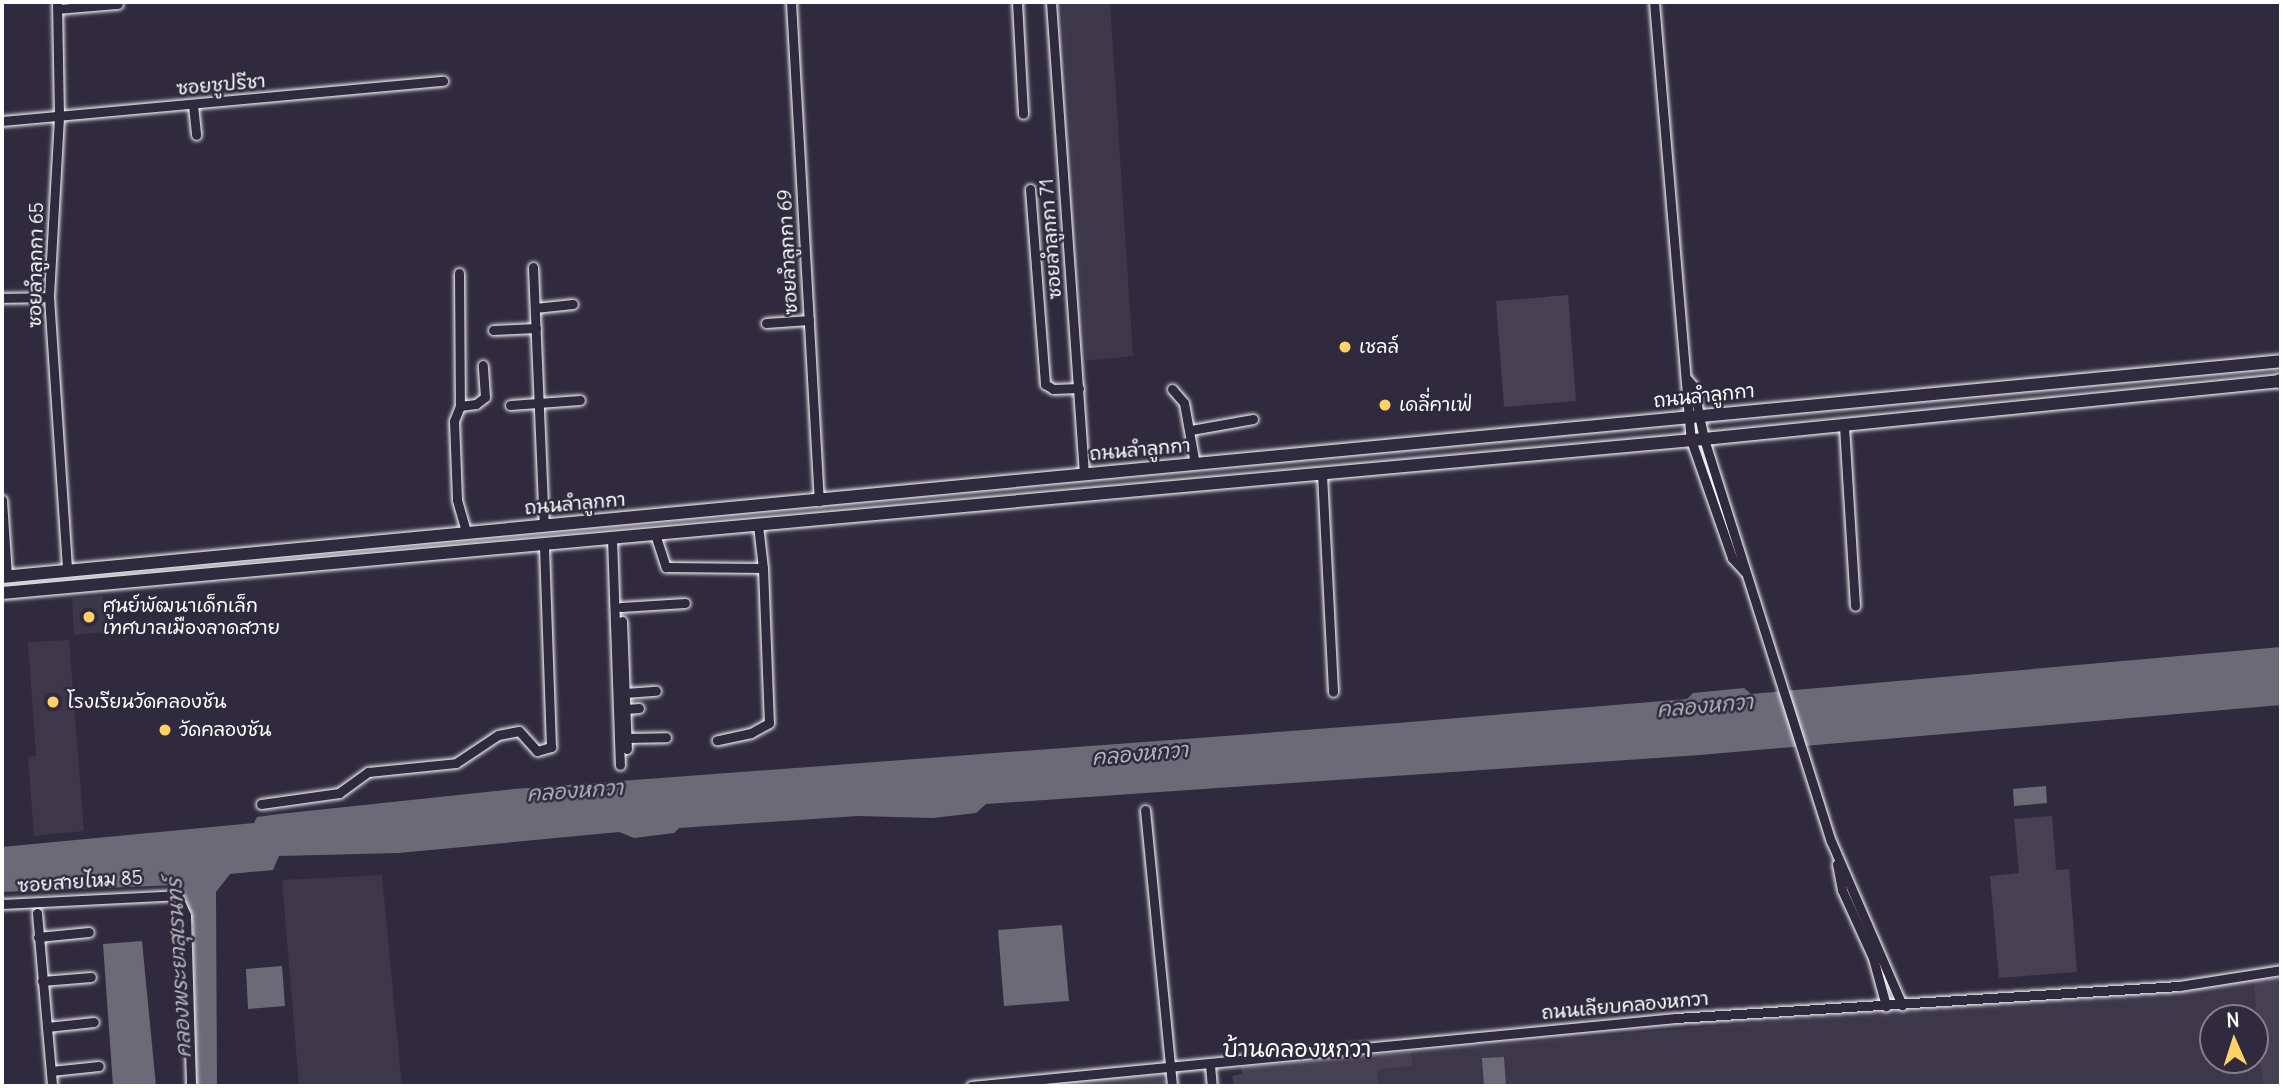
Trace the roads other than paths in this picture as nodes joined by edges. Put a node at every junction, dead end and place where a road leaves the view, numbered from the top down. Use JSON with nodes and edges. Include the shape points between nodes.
{"nodes":[{"id":1,"x":792,"y":2,"type":"edge"},
{"id":2,"x":1017,"y":2,"type":"edge"},
{"id":3,"x":1051,"y":2,"type":"edge"},
{"id":4,"x":1654,"y":2,"type":"edge"},
{"id":5,"x":118,"y":4,"type":"dead end"},
{"id":6,"x":58,"y":5,"type":"edge"},
{"id":7,"x":443,"y":81,"type":"dead end"},
{"id":8,"x":193,"y":105,"type":"junction"},
{"id":9,"x":1023,"y":114,"type":"dead end"},
{"id":10,"x":59,"y":117,"type":"junction"},
{"id":11,"x":2,"y":121,"type":"edge"},
{"id":12,"x":196,"y":135,"type":"dead end"},
{"id":13,"x":1030,"y":189,"type":"dead end"},
{"id":14,"x":533,"y":267,"type":"dead end"},
{"id":15,"x":459,"y":273,"type":"dead end"},
{"id":16,"x":49,"y":297,"type":"junction"},
{"id":17,"x":2,"y":298,"type":"edge"},
{"id":18,"x":573,"y":304,"type":"dead end"},
{"id":19,"x":535,"y":308,"type":"junction"},
{"id":20,"x":809,"y":320,"type":"junction"},
{"id":21,"x":766,"y":323,"type":"dead end"},
{"id":22,"x":536,"y":328,"type":"junction"},
{"id":23,"x":493,"y":330,"type":"dead end"},
{"id":24,"x":2281,"y":361,"type":"edge"},
{"id":25,"x":483,"y":365,"type":"dead end"},
{"id":26,"x":2281,"y":381,"type":"edge"},
{"id":27,"x":1079,"y":388,"type":"junction"},
{"id":28,"x":1172,"y":388,"type":"dead end"},
{"id":29,"x":580,"y":400,"type":"dead end"},
{"id":30,"x":539,"y":403,"type":"junction"},
{"id":31,"x":460,"y":405,"type":"junction"},
{"id":32,"x":510,"y":405,"type":"dead end"},
{"id":33,"x":1695,"y":416,"type":"junction"},
{"id":34,"x":1253,"y":419,"type":"dead end"},
{"id":35,"x":1844,"y":426,"type":"junction"},
{"id":36,"x":1191,"y":430,"type":"junction"},
{"id":37,"x":1698,"y":440,"type":"junction"},
{"id":38,"x":1195,"y":464,"type":"junction"},
{"id":39,"x":1084,"y":474,"type":"junction"},
{"id":40,"x":1322,"y":474,"type":"junction"},
{"id":41,"x":1722,"y":489,"type":"junction"},
{"id":42,"x":1711,"y":495,"type":"junction"},
{"id":43,"x":2,"y":500,"type":"edge"},
{"id":44,"x":819,"y":500,"type":"junction"},
{"id":45,"x":709,"y":511,"type":"junction"},
{"id":46,"x":758,"y":525,"type":"junction"},
{"id":47,"x":544,"y":526,"type":"junction"},
{"id":48,"x":710,"y":529,"type":"junction"},
{"id":49,"x":1736,"y":529,"type":"junction"},
{"id":50,"x":467,"y":534,"type":"junction"},
{"id":51,"x":655,"y":534,"type":"junction"},
{"id":52,"x":1724,"y":534,"type":"junction"},
{"id":53,"x":614,"y":538,"type":"junction"},
{"id":54,"x":544,"y":544,"type":"junction"},
{"id":55,"x":763,"y":568,"type":"junction"},
{"id":56,"x":67,"y":570,"type":"junction"},
{"id":57,"x":1745,"y":572,"type":"junction"},
{"id":58,"x":5,"y":577,"type":"edge"},
{"id":59,"x":2,"y":593,"type":"edge"},
{"id":60,"x":685,"y":603,"type":"dead end"},
{"id":61,"x":1855,"y":606,"type":"dead end"},
{"id":62,"x":621,"y":607,"type":"junction"},
{"id":63,"x":656,"y":691,"type":"dead end"},
{"id":64,"x":1333,"y":692,"type":"dead end"},
{"id":65,"x":625,"y":693,"type":"junction"},
{"id":66,"x":639,"y":708,"type":"dead end"},
{"id":67,"x":626,"y":709,"type":"junction"},
{"id":68,"x":666,"y":737,"type":"dead end"},
{"id":69,"x":626,"y":738,"type":"junction"},
{"id":70,"x":717,"y":740,"type":"dead end"},
{"id":71,"x":627,"y":749,"type":"dead end"},
{"id":72,"x":620,"y":765,"type":"dead end"},
{"id":73,"x":261,"y":804,"type":"dead end"},
{"id":74,"x":1145,"y":810,"type":"dead end"},
{"id":75,"x":1836,"y":855,"type":"junction"},
{"id":76,"x":2,"y":904,"type":"edge"},
{"id":77,"x":37,"y":914,"type":"dead end"},
{"id":78,"x":89,"y":932,"type":"dead end"},
{"id":79,"x":38,"y":937,"type":"junction"},
{"id":80,"x":2281,"y":970,"type":"edge"},
{"id":81,"x":91,"y":977,"type":"dead end"},
{"id":82,"x":43,"y":981,"type":"junction"},
{"id":83,"x":1902,"y":1005,"type":"junction"},
{"id":84,"x":1886,"y":1006,"type":"junction"},
{"id":85,"x":94,"y":1022,"type":"dead end"},
{"id":86,"x":47,"y":1027,"type":"junction"},
{"id":87,"x":1210,"y":1065,"type":"junction"},
{"id":88,"x":99,"y":1066,"type":"dead end"},
{"id":89,"x":1170,"y":1068,"type":"junction"},
{"id":90,"x":51,"y":1071,"type":"junction"},
{"id":91,"x":52,"y":1086,"type":"edge"},
{"id":92,"x":191,"y":1086,"type":"edge"},
{"id":93,"x":971,"y":1086,"type":"edge"},
{"id":94,"x":1172,"y":1086,"type":"edge"},
{"id":95,"x":1212,"y":1086,"type":"edge"}],
"edges":[{"from":1,"to":20,"type":"street","name":"ซอยลำลูกกา 69"},
{"from":2,"to":9,"type":"street"},
{"from":3,"to":27,"type":"street","name":"ซอยลำลูกกา 71"},
{"from":4,"to":33,"type":"street","via":[[1687,379]]},
{"from":5,"to":6,"type":"street"},
{"from":6,"to":10,"type":"street","name":"ซอยลำลูกกา 65"},
{"from":7,"to":8,"type":"street","name":"ซอยชูปรีชา"},
{"from":8,"to":10,"type":"street","name":"ซอยชูปรีชา"},
{"from":8,"to":12,"type":"street"},
{"from":10,"to":11,"type":"street","name":"ซอยชูปรีชา"},
{"from":10,"to":16,"type":"street","name":"ซอยลำลูกกา 65"},
{"from":13,"to":27,"type":"street","via":[[1045,384]]},
{"from":14,"to":19,"type":"street"},
{"from":15,"to":31,"type":"street"},
{"from":16,"to":17,"type":"street"},
{"from":16,"to":56,"type":"street","name":"ซอยลำลูกกา 65"},
{"from":18,"to":19,"type":"street"},
{"from":19,"to":22,"type":"street"},
{"from":20,"to":21,"type":"street"},
{"from":20,"to":44,"type":"street","name":"ซอยลำลูกกา 69"},
{"from":22,"to":23,"type":"street"},
{"from":22,"to":30,"type":"street"},
{"from":24,"to":33,"type":"main road","name":"ถนนลำลูกกา"},
{"from":25,"to":31,"type":"street","via":[[485,397],[477,404]]},
{"from":26,"to":35,"type":"main road","name":"ถนนลำลูกกา"},
{"from":27,"to":39,"type":"street","name":"ซอยลำลูกกา 71"},
{"from":28,"to":36,"type":"street","via":[[1184,403]]},
{"from":29,"to":30,"type":"street"},
{"from":30,"to":32,"type":"street"},
{"from":30,"to":47,"type":"street"},
{"from":31,"to":50,"type":"street","via":[[454,421],[457,500]]},
{"from":33,"to":37,"type":"street"},
{"from":33,"to":38,"type":"main road","name":"ถนนลำลูกกา"},
{"from":34,"to":36,"type":"street"},
{"from":35,"to":37,"type":"main road","name":"ถนนลำลูกกา"},
{"from":35,"to":61,"type":"street"},
{"from":36,"to":38,"type":"street"},
{"from":37,"to":40,"type":"main road","name":"ถนนลำลูกกา"},
{"from":37,"to":41,"type":"street"},
{"from":37,"to":42,"type":"street"},
{"from":38,"to":39,"type":"main road","name":"ถนนลำลูกกา"},
{"from":39,"to":44,"type":"main road","name":"ถนนลำลูกกา"},
{"from":40,"to":46,"type":"main road","name":"ถนนลำลูกกา"},
{"from":40,"to":64,"type":"street"},
{"from":41,"to":42,"type":"street"},
{"from":41,"to":49,"type":"street"},
{"from":42,"to":52,"type":"street"},
{"from":43,"to":58,"type":"street"},
{"from":44,"to":45,"type":"main road","name":"ถนนลำลูกกา"},
{"from":45,"to":47,"type":"main road","name":"ถนนลำลูกกา"},
{"from":45,"to":48,"type":"main road"},
{"from":46,"to":48,"type":"main road","name":"ถนนลำลูกกา"},
{"from":46,"to":55,"type":"street"},
{"from":47,"to":50,"type":"main road","name":"ถนนลำลูกกา"},
{"from":48,"to":51,"type":"main road","name":"ถนนลำลูกกา"},
{"from":49,"to":52,"type":"street"},
{"from":49,"to":57,"type":"street"},
{"from":50,"to":56,"type":"main road","name":"ถนนลำลูกกา"},
{"from":51,"to":53,"type":"main road","name":"ถนนลำลูกกา"},
{"from":51,"to":55,"type":"street","via":[[666,567]]},
{"from":52,"to":57,"type":"street","via":[[1732,558]]},
{"from":53,"to":54,"type":"main road","name":"ถนนลำลูกกา"},
{"from":53,"to":62,"type":"street"},
{"from":53,"to":72,"type":"street"},
{"from":54,"to":59,"type":"main road","name":"ถนนลำลูกกา"},
{"from":54,"to":73,"type":"street","via":[[551,747],[537,751],[519,731],[498,735],[456,763],[368,772],[339,793]]},
{"from":55,"to":70,"type":"street","via":[[769,723],[751,733]]},
{"from":56,"to":58,"type":"main road","name":"ถนนลำลูกกา"},
{"from":57,"to":75,"type":"street"},
{"from":60,"to":62,"type":"street"},
{"from":62,"to":65,"type":"street"},
{"from":63,"to":65,"type":"street"},
{"from":65,"to":67,"type":"street"},
{"from":66,"to":67,"type":"street"},
{"from":67,"to":69,"type":"street"},
{"from":68,"to":69,"type":"street"},
{"from":69,"to":71,"type":"street"},
{"from":74,"to":89,"type":"street"},
{"from":75,"to":83,"type":"street"},
{"from":75,"to":84,"type":"street","via":[[1842,890],[1873,958]]},
{"from":76,"to":92,"type":"street","name":"ซอยสายไหม 85","via":[[177,895],[186,915]]},
{"from":77,"to":79,"type":"street"},
{"from":78,"to":79,"type":"street"},
{"from":79,"to":82,"type":"street"},
{"from":80,"to":83,"type":"street","name":"ถนนเลียบคลองหกวา","via":[[2179,986]]},
{"from":81,"to":82,"type":"street"},
{"from":82,"to":86,"type":"street"},
{"from":83,"to":84,"type":"street","name":"ถนนเลียบคลองหกวา"},
{"from":84,"to":87,"type":"street","name":"ถนนเลียบคลองหกวา","via":[[1676,1018]]},
{"from":85,"to":86,"type":"street"},
{"from":86,"to":90,"type":"street"},
{"from":87,"to":89,"type":"street","name":"ถนนเลียบคลองหกวา"},
{"from":87,"to":95,"type":"street"},
{"from":88,"to":90,"type":"street"},
{"from":89,"to":93,"type":"street","name":"ถนนเลียบคลองหกวา"},
{"from":89,"to":94,"type":"street"},
{"from":90,"to":91,"type":"street"}]}
